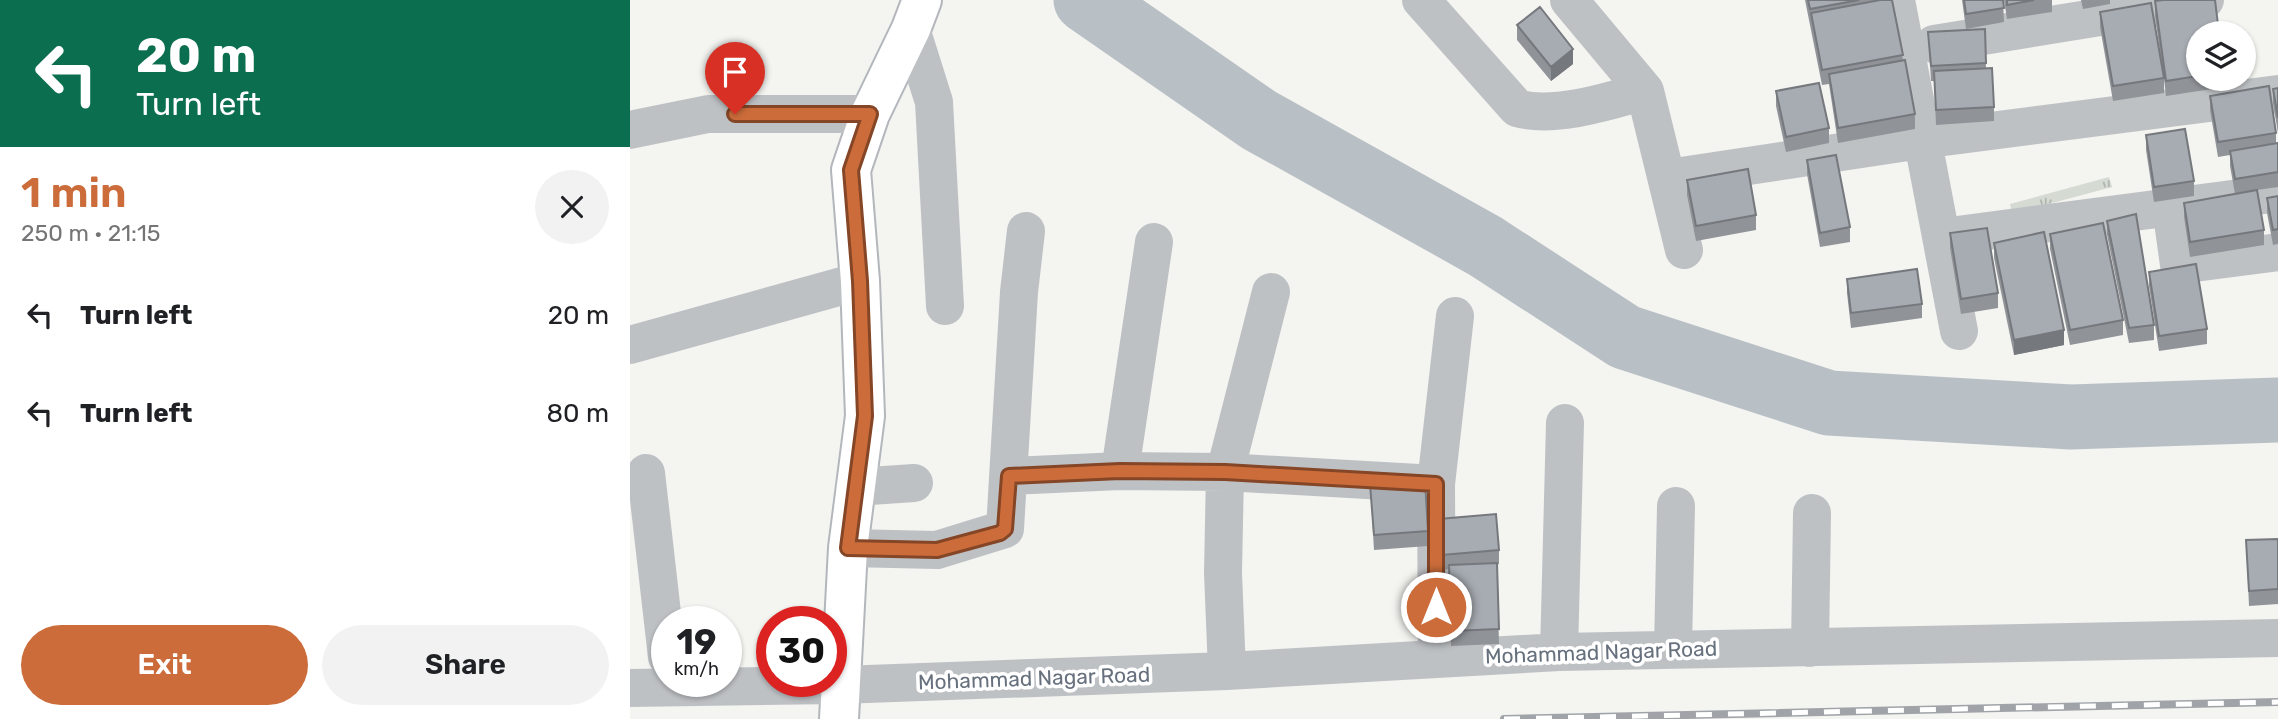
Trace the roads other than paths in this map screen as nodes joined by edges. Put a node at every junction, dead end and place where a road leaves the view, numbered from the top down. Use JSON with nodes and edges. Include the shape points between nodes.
{"nodes":[{"id":1,"x":1421,"y":0,"type":"edge"},
{"id":2,"x":1569,"y":0,"type":"edge"},
{"id":3,"x":1896,"y":0,"type":"edge"},
{"id":4,"x":2205,"y":0,"type":"edge"},
{"id":5,"x":916,"y":15,"type":"edge"},
{"id":6,"x":1905,"y":49,"type":"junction"},
{"id":7,"x":1645,"y":91,"type":"junction"},
{"id":8,"x":2278,"y":94,"type":"edge"},
{"id":9,"x":870,"y":114,"type":"junction"},
{"id":10,"x":631,"y":128,"type":"edge"},
{"id":11,"x":1921,"y":140,"type":"junction"},
{"id":12,"x":1668,"y":178,"type":"junction"},
{"id":13,"x":2278,"y":194,"type":"edge"},
{"id":14,"x":2171,"y":207,"type":"junction"},
{"id":15,"x":1026,"y":231,"type":"dead end"},
{"id":16,"x":1942,"y":237,"type":"junction"},
{"id":17,"x":1154,"y":242,"type":"dead end"},
{"id":18,"x":1684,"y":250,"type":"dead end"},
{"id":19,"x":2278,"y":252,"type":"edge"},
{"id":20,"x":860,"y":281,"type":"junction"},
{"id":21,"x":1271,"y":292,"type":"dead end"},
{"id":22,"x":945,"y":306,"type":"dead end"},
{"id":23,"x":1455,"y":316,"type":"dead end"},
{"id":24,"x":1959,"y":331,"type":"dead end"},
{"id":25,"x":630,"y":345,"type":"edge"},
{"id":26,"x":1565,"y":423,"type":"dead end"},
{"id":27,"x":1120,"y":471,"type":"junction"},
{"id":28,"x":1225,"y":472,"type":"junction"},
{"id":29,"x":646,"y":473,"type":"dead end"},
{"id":30,"x":1009,"y":476,"type":"junction"},
{"id":31,"x":914,"y":483,"type":"dead end"},
{"id":32,"x":1436,"y":484,"type":"junction"},
{"id":33,"x":855,"y":488,"type":"junction"},
{"id":34,"x":1676,"y":506,"type":"dead end"},
{"id":35,"x":1812,"y":513,"type":"dead end"},
{"id":36,"x":848,"y":548,"type":"junction"},
{"id":37,"x":661,"y":606,"type":"edge"},
{"id":38,"x":2278,"y":638,"type":"edge"},
{"id":39,"x":1810,"y":648,"type":"junction"},
{"id":40,"x":1673,"y":649,"type":"junction"},
{"id":41,"x":1559,"y":652,"type":"junction"},
{"id":42,"x":1437,"y":656,"type":"junction"},
{"id":43,"x":1227,"y":671,"type":"junction"},
{"id":44,"x":651,"y":681,"type":"edge"},
{"id":45,"x":742,"y":687,"type":"edge"},
{"id":46,"x":630,"y":688,"type":"edge"},
{"id":47,"x":840,"y":702,"type":"edge"}],
"edges":[{"from":1,"to":7,"type":"street","via":[[1517,108],[1531,113],[1600,104]]},
{"from":2,"to":7,"type":"street"},
{"from":3,"to":6,"type":"street"},
{"from":4,"to":6,"type":"street"},
{"from":5,"to":9,"type":"main road"},
{"from":5,"to":22,"type":"street","via":[[934,102]]},
{"from":6,"to":11,"type":"street"},
{"from":7,"to":12,"type":"street"},
{"from":8,"to":11,"type":"street"},
{"from":9,"to":10,"type":"street","via":[[708,114]]},
{"from":9,"to":20,"type":"main road","via":[[851,170]]},
{"from":11,"to":12,"type":"street"},
{"from":11,"to":16,"type":"street"},
{"from":12,"to":18,"type":"street"},
{"from":13,"to":14,"type":"street"},
{"from":14,"to":16,"type":"street"},
{"from":14,"to":19,"type":"street","via":[[2179,265]]},
{"from":15,"to":30,"type":"street"},
{"from":16,"to":24,"type":"street"},
{"from":17,"to":27,"type":"street"},
{"from":20,"to":25,"type":"street"},
{"from":20,"to":33,"type":"main road","via":[[865,416]]},
{"from":21,"to":28,"type":"street"},
{"from":23,"to":32,"type":"street"},
{"from":26,"to":41,"type":"street"},
{"from":27,"to":28,"type":"street"},
{"from":27,"to":30,"type":"street"},
{"from":28,"to":32,"type":"street"},
{"from":28,"to":43,"type":"street"},
{"from":29,"to":37,"type":"street"},
{"from":30,"to":36,"type":"street","via":[[1005,529],[1000,533],[937,550]]},
{"from":31,"to":33,"type":"street"},
{"from":32,"to":42,"type":"street"},
{"from":33,"to":36,"type":"main road"},
{"from":34,"to":40,"type":"street"},
{"from":35,"to":39,"type":"street"},
{"from":36,"to":47,"type":"main road"},
{"from":38,"to":39,"type":"street","name":"Mohammad Nagar Road"},
{"from":39,"to":40,"type":"street","name":"Mohammad Nagar Road"},
{"from":40,"to":41,"type":"street","name":"Mohammad Nagar Road"},
{"from":41,"to":42,"type":"street","name":"Mohammad Nagar Road"},
{"from":42,"to":43,"type":"street","name":"Mohammad Nagar Road"},
{"from":43,"to":47,"type":"street","name":"Mohammad Nagar Road"},
{"from":44,"to":46,"type":"street","name":"Mohammad Nagar Road"},
{"from":45,"to":47,"type":"street","name":"Mohammad Nagar Road"}]}
